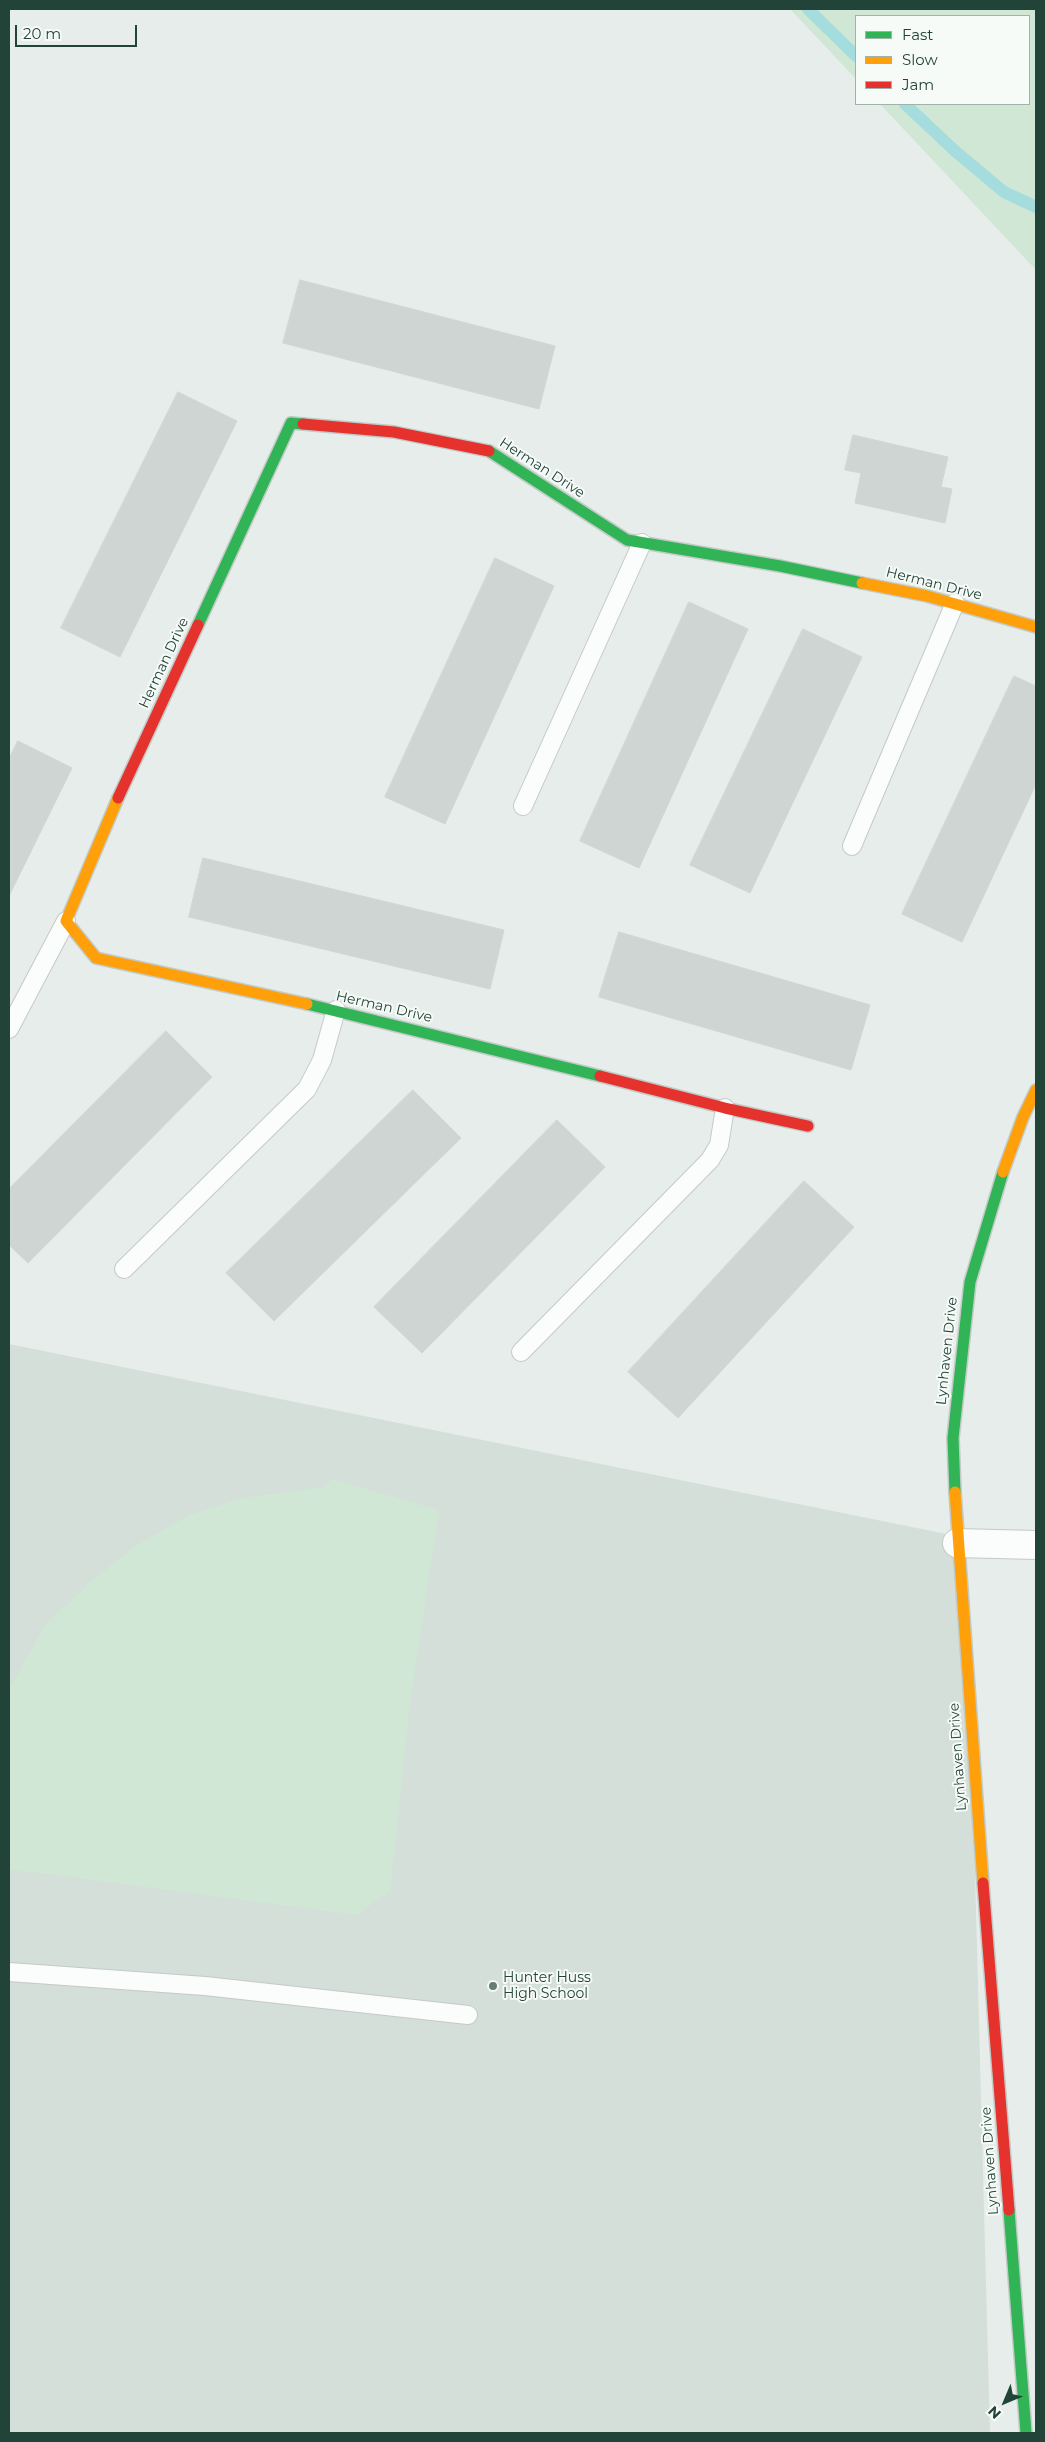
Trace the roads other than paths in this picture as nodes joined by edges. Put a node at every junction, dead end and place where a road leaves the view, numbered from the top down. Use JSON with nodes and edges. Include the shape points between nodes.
{"nodes":[{"id":1,"x":642,"y":543,"type":"junction"},
{"id":2,"x":955,"y":603,"type":"junction"},
{"id":3,"x":1036,"y":627,"type":"edge"},
{"id":4,"x":523,"y":806,"type":"dead end"},
{"id":5,"x":852,"y":846,"type":"dead end"},
{"id":6,"x":66,"y":921,"type":"junction"},
{"id":7,"x":336,"y":1010,"type":"junction"},
{"id":8,"x":9,"y":1029,"type":"edge"},
{"id":9,"x":1036,"y":1090,"type":"edge"},
{"id":10,"x":725,"y":1108,"type":"junction"},
{"id":11,"x":808,"y":1126,"type":"dead end"},
{"id":12,"x":124,"y":1270,"type":"dead end"},
{"id":13,"x":521,"y":1352,"type":"dead end"},
{"id":14,"x":957,"y":1543,"type":"junction"},
{"id":15,"x":1036,"y":1545,"type":"edge"},
{"id":16,"x":9,"y":1972,"type":"edge"},
{"id":17,"x":468,"y":2015,"type":"dead end"},
{"id":18,"x":1026,"y":2433,"type":"edge"}],
"edges":[{"from":1,"to":2,"type":"street","name":"Herman Drive","via":[[789,568]]},
{"from":1,"to":4,"type":"lane"},
{"from":1,"to":6,"type":"street","name":"Herman Drive","via":[[627,540],[491,451],[394,432],[291,423],[102,832]]},
{"from":2,"to":3,"type":"street","name":"Herman Drive"},
{"from":2,"to":5,"type":"lane"},
{"from":6,"to":7,"type":"street","name":"Herman Drive","via":[[96,958]]},
{"from":6,"to":8,"type":"lane"},
{"from":7,"to":10,"type":"street","name":"Herman Drive"},
{"from":7,"to":12,"type":"lane","via":[[322,1060],[307,1090]]},
{"from":9,"to":14,"type":"street","name":"Lynhaven Drive","via":[[996,1191],[970,1282],[953,1438]]},
{"from":10,"to":11,"type":"street","name":"Herman Drive"},
{"from":10,"to":13,"type":"lane","via":[[719,1145],[710,1160]]},
{"from":14,"to":15,"type":"street"},
{"from":14,"to":18,"type":"street","name":"Lynhaven Drive"},
{"from":16,"to":17,"type":"lane","via":[[205,1986]]}]}
